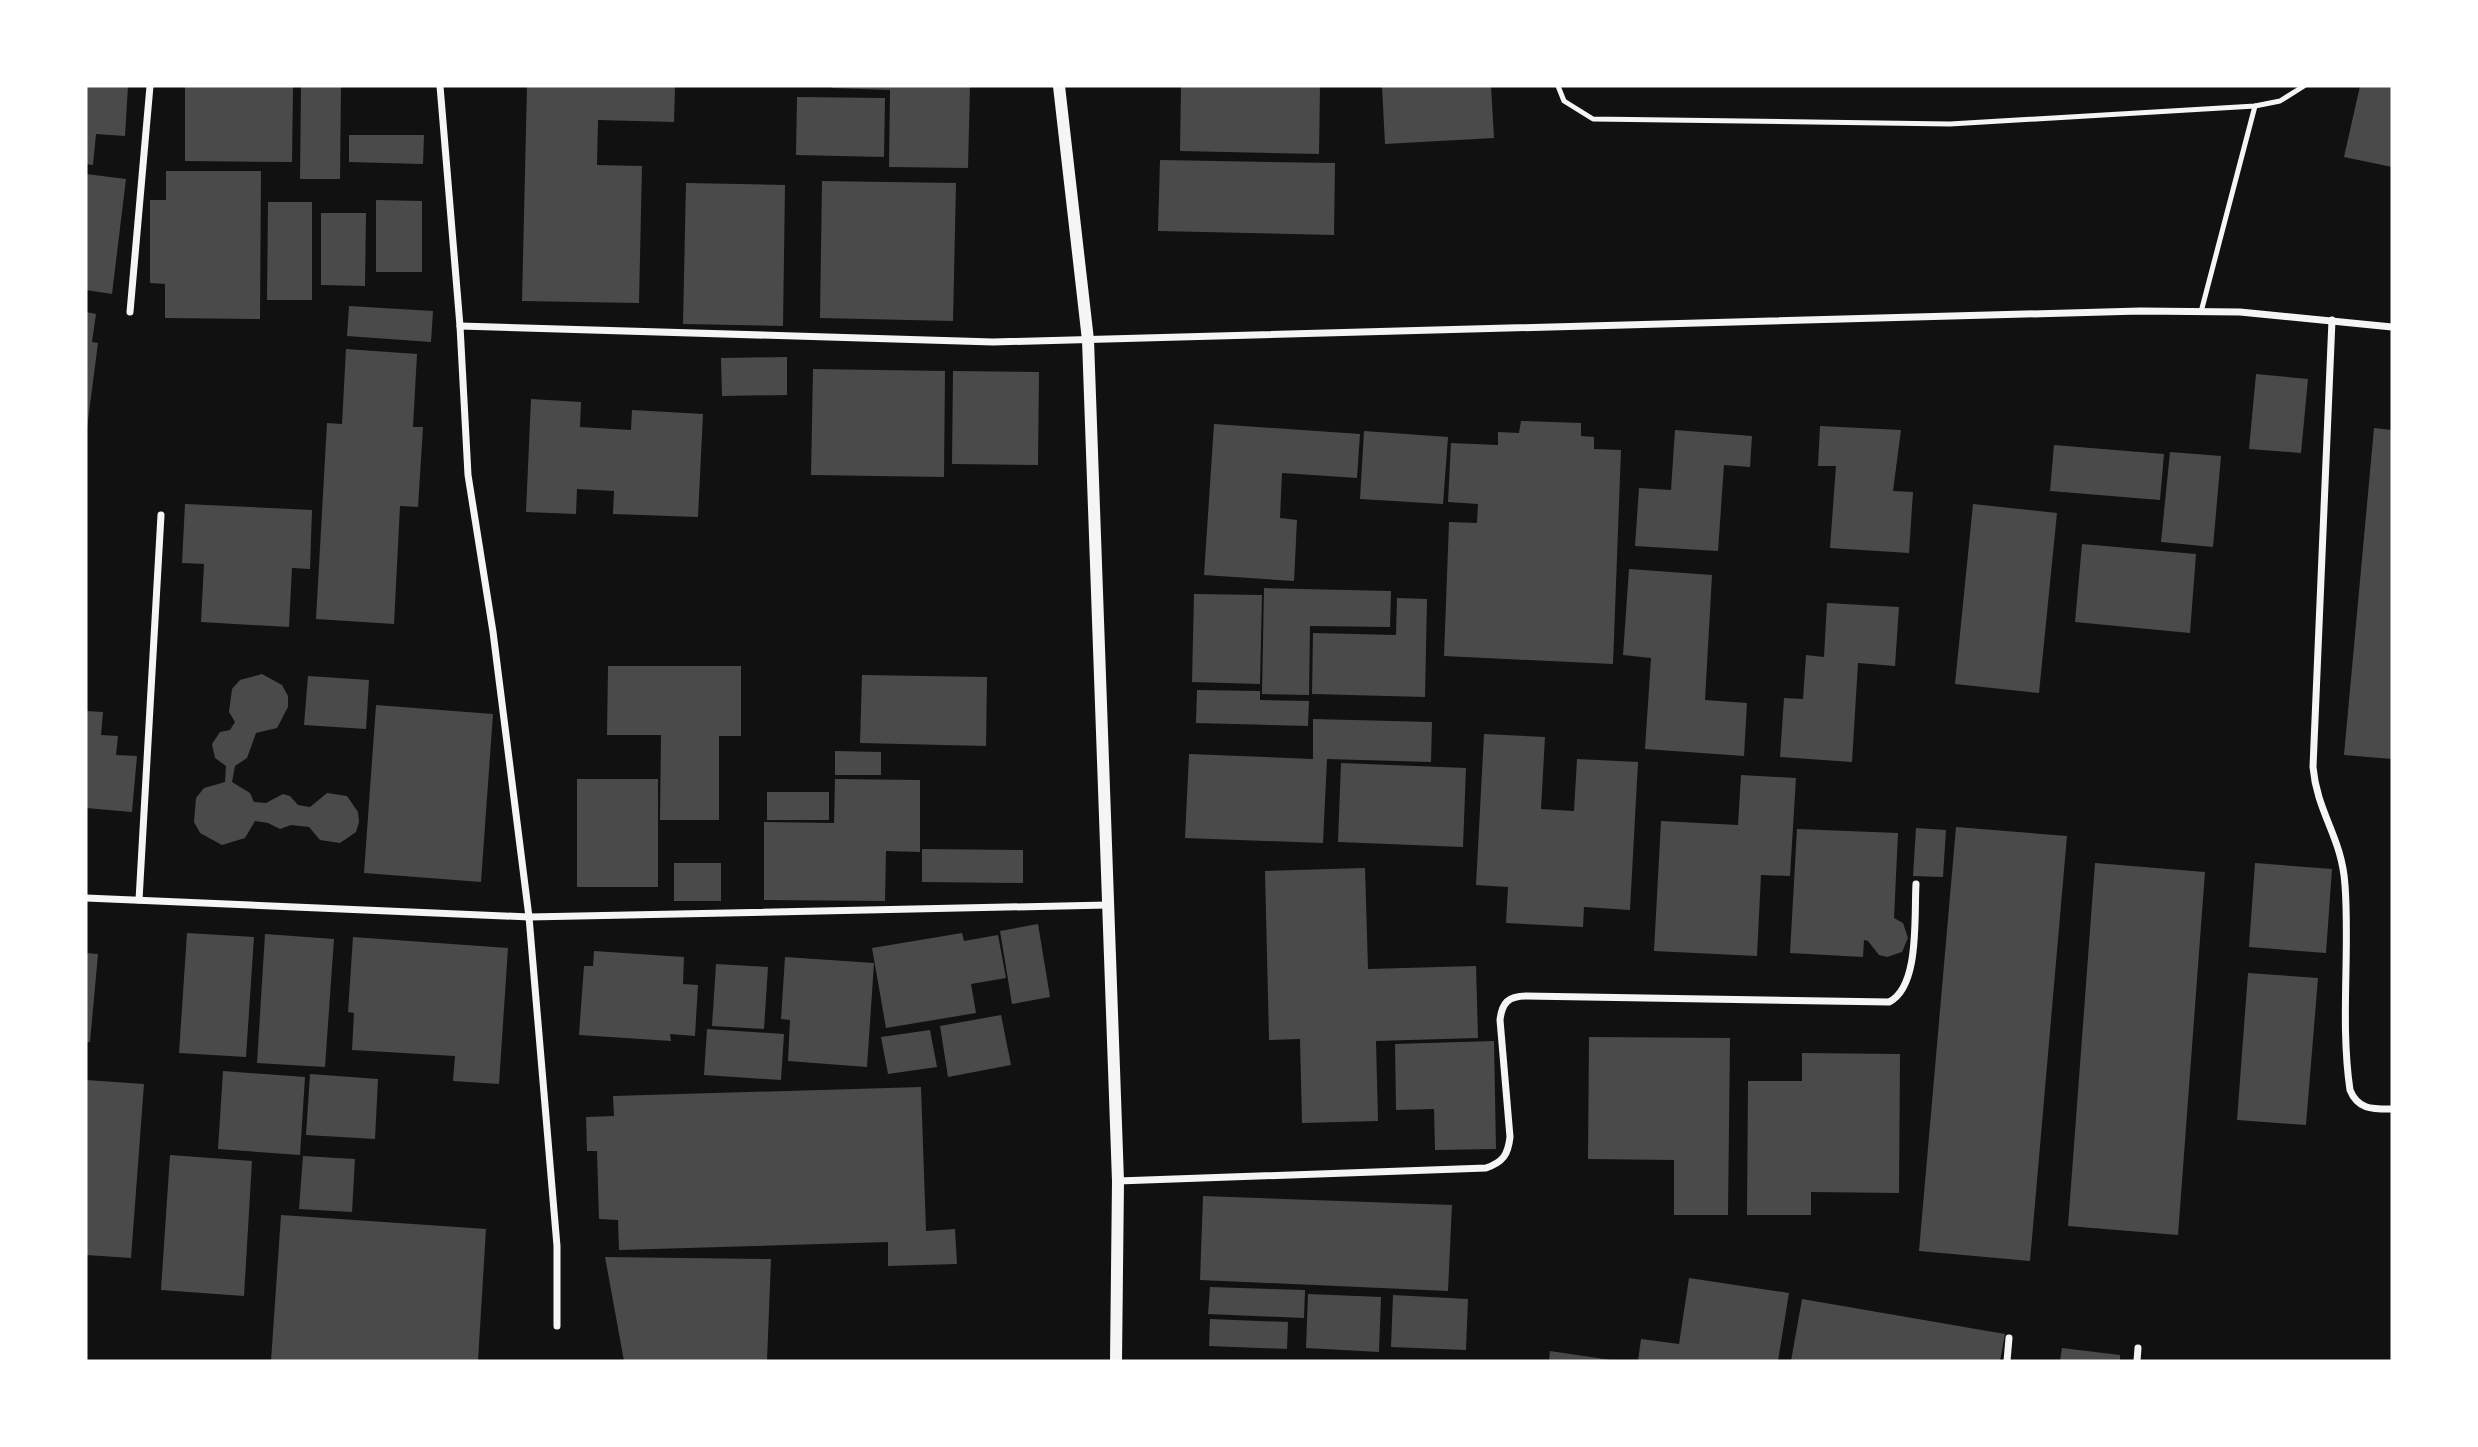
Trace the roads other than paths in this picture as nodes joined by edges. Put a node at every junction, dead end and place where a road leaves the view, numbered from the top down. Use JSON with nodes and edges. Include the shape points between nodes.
{"nodes":[{"id":1,"x":150,"y":86,"type":"edge"},
{"id":2,"x":440,"y":86,"type":"edge"},
{"id":3,"x":1059,"y":86,"type":"edge"},
{"id":4,"x":1558,"y":86,"type":"edge"},
{"id":5,"x":2304,"y":86,"type":"edge"},
{"id":6,"x":2255,"y":106,"type":"junction"},
{"id":7,"x":130,"y":312,"type":"dead end"},
{"id":8,"x":2201,"y":312,"type":"junction"},
{"id":9,"x":2332,"y":320,"type":"junction"},
{"id":10,"x":460,"y":326,"type":"junction"},
{"id":11,"x":2392,"y":327,"type":"edge"},
{"id":12,"x":1088,"y":340,"type":"junction"},
{"id":13,"x":162,"y":514,"type":"dead end"},
{"id":14,"x":1916,"y":884,"type":"dead end"},
{"id":15,"x":86,"y":898,"type":"edge"},
{"id":16,"x":139,"y":900,"type":"junction"},
{"id":17,"x":1108,"y":905,"type":"junction"},
{"id":18,"x":529,"y":917,"type":"junction"},
{"id":19,"x":2392,"y":1109,"type":"edge"},
{"id":20,"x":1118,"y":1181,"type":"junction"},
{"id":21,"x":557,"y":1326,"type":"dead end"},
{"id":22,"x":2009,"y":1338,"type":"dead end"},
{"id":23,"x":2138,"y":1348,"type":"dead end"},
{"id":24,"x":1116,"y":1361,"type":"edge"},
{"id":25,"x":2007,"y":1361,"type":"edge"},
{"id":26,"x":2137,"y":1361,"type":"edge"}],
"edges":[{"from":1,"to":7,"type":"street"},
{"from":2,"to":10,"type":"street"},
{"from":3,"to":12,"type":"street"},
{"from":4,"to":6,"type":"lane","via":[[1564,101],[1593,119],[1950,124]]},
{"from":5,"to":6,"type":"lane","via":[[2280,101]]},
{"from":6,"to":8,"type":"lane"},
{"from":8,"to":9,"type":"street"},
{"from":8,"to":12,"type":"street"},
{"from":9,"to":11,"type":"street"},
{"from":9,"to":19,"type":"street","via":[[2313,767],[2315,793],[2336,834],[2346,885],[2350,1090],[2361,1106]]},
{"from":10,"to":12,"type":"street","via":[[993,342]]},
{"from":10,"to":18,"type":"street","via":[[468,475]]},
{"from":12,"to":17,"type":"street"},
{"from":13,"to":16,"type":"street"},
{"from":14,"to":20,"type":"street","via":[[1910,970],[1900,997],[1889,1002],[1526,996],[1506,1000],[1500,1020],[1510,1137],[1506,1156],[1495,1165]]},
{"from":15,"to":16,"type":"street"},
{"from":16,"to":18,"type":"street"},
{"from":17,"to":18,"type":"street"},
{"from":17,"to":20,"type":"street"},
{"from":18,"to":21,"type":"street","via":[[557,1246]]},
{"from":20,"to":24,"type":"street"},
{"from":22,"to":25,"type":"street"},
{"from":23,"to":26,"type":"street"}]}
